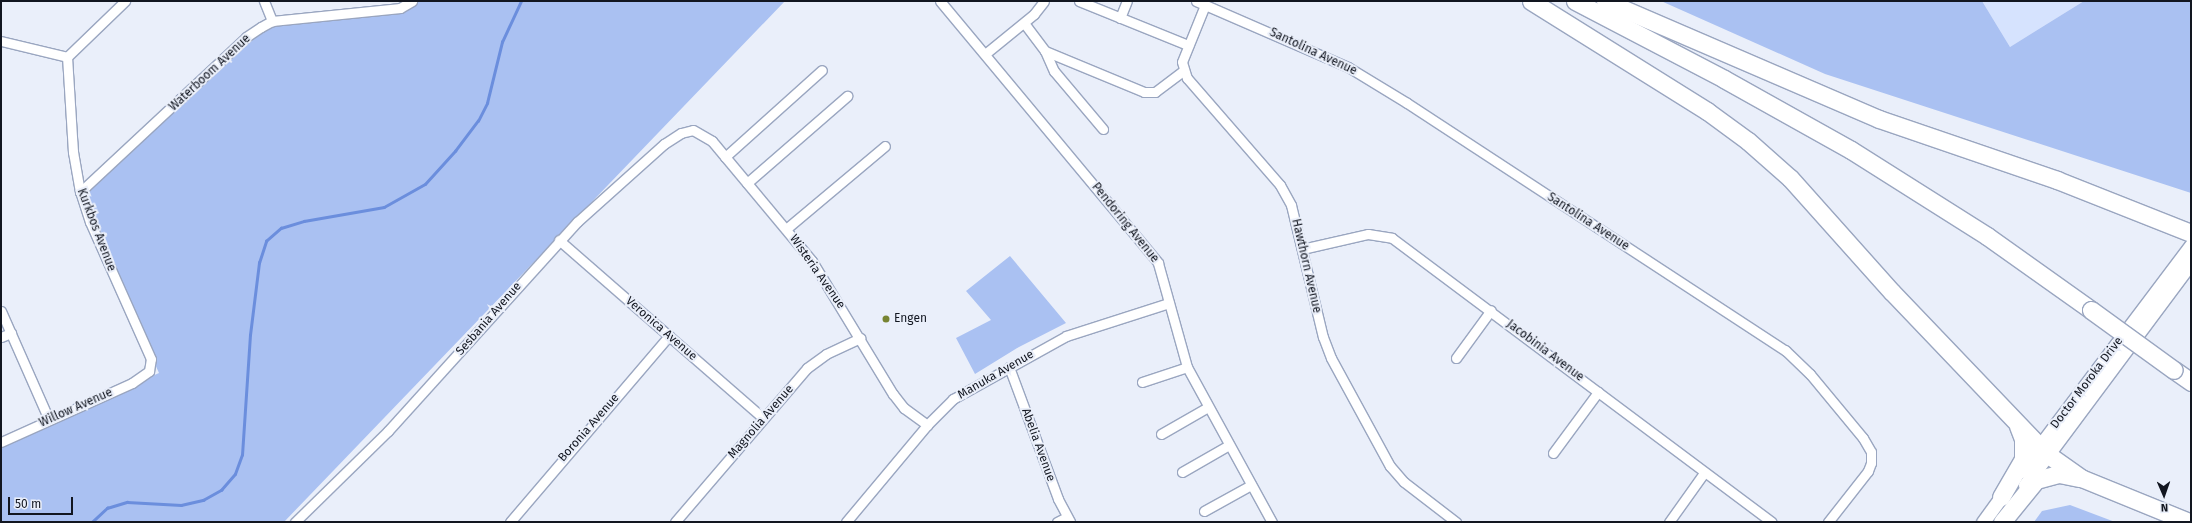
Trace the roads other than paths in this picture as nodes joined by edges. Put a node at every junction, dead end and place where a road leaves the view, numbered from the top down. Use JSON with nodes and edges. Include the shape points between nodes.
{"nodes":[{"id":1,"x":125,"y":1,"type":"edge"},
{"id":2,"x":264,"y":1,"type":"edge"},
{"id":3,"x":412,"y":1,"type":"edge"},
{"id":4,"x":940,"y":1,"type":"edge"},
{"id":5,"x":1044,"y":1,"type":"edge"},
{"id":6,"x":1079,"y":1,"type":"edge"},
{"id":7,"x":1127,"y":1,"type":"edge"},
{"id":8,"x":1196,"y":1,"type":"edge"},
{"id":9,"x":1531,"y":1,"type":"edge"},
{"id":10,"x":1575,"y":1,"type":"edge"},
{"id":11,"x":1605,"y":1,"type":"edge"},
{"id":12,"x":1205,"y":5,"type":"junction"},
{"id":13,"x":1120,"y":18,"type":"junction"},
{"id":14,"x":272,"y":21,"type":"junction"},
{"id":15,"x":1024,"y":23,"type":"junction"},
{"id":16,"x":1,"y":41,"type":"edge"},
{"id":17,"x":1188,"y":46,"type":"junction"},
{"id":18,"x":1045,"y":51,"type":"junction"},
{"id":19,"x":985,"y":54,"type":"junction"},
{"id":20,"x":67,"y":57,"type":"junction"},
{"id":21,"x":822,"y":70,"type":"dead end"},
{"id":22,"x":1184,"y":70,"type":"junction"},
{"id":23,"x":847,"y":96,"type":"dead end"},
{"id":24,"x":1103,"y":128,"type":"dead end"},
{"id":25,"x":693,"y":130,"type":"joint"},
{"id":26,"x":885,"y":146,"type":"dead end"},
{"id":27,"x":725,"y":157,"type":"junction"},
{"id":28,"x":748,"y":183,"type":"junction"},
{"id":29,"x":80,"y":192,"type":"junction"},
{"id":30,"x":786,"y":229,"type":"junction"},
{"id":31,"x":2191,"y":233,"type":"edge"},
{"id":32,"x":559,"y":240,"type":"junction"},
{"id":33,"x":2191,"y":245,"type":"edge"},
{"id":34,"x":1302,"y":249,"type":"junction"},
{"id":35,"x":2191,"y":262,"type":"edge"},
{"id":36,"x":1170,"y":303,"type":"junction"},
{"id":37,"x":1491,"y":310,"type":"junction"},
{"id":38,"x":1,"y":311,"type":"edge"},
{"id":39,"x":11,"y":333,"type":"junction"},
{"id":40,"x":669,"y":336,"type":"junction"},
{"id":41,"x":1,"y":337,"type":"edge"},
{"id":42,"x":860,"y":338,"type":"junction"},
{"id":43,"x":1456,"y":358,"type":"dead end"},
{"id":44,"x":1009,"y":367,"type":"junction"},
{"id":45,"x":1186,"y":367,"type":"junction"},
{"id":46,"x":149,"y":371,"type":"joint"},
{"id":47,"x":1142,"y":382,"type":"dead end"},
{"id":48,"x":2191,"y":382,"type":"edge"},
{"id":49,"x":1598,"y":392,"type":"junction"},
{"id":50,"x":1208,"y":407,"type":"junction"},
{"id":51,"x":763,"y":418,"type":"junction"},
{"id":52,"x":49,"y":420,"type":"junction"},
{"id":53,"x":927,"y":425,"type":"junction"},
{"id":54,"x":2017,"y":425,"type":"junction"},
{"id":55,"x":1161,"y":434,"type":"dead end"},
{"id":56,"x":1,"y":442,"type":"edge"},
{"id":57,"x":1229,"y":445,"type":"junction"},
{"id":58,"x":2043,"y":450,"type":"junction"},
{"id":59,"x":1553,"y":453,"type":"dead end"},
{"id":60,"x":1182,"y":472,"type":"dead end"},
{"id":61,"x":1704,"y":473,"type":"junction"},
{"id":62,"x":2081,"y":478,"type":"junction"},
{"id":63,"x":1251,"y":485,"type":"junction"},
{"id":64,"x":2001,"y":497,"type":"junction"},
{"id":65,"x":1204,"y":511,"type":"dead end"},
{"id":66,"x":303,"y":515,"type":"junction"},
{"id":67,"x":1068,"y":519,"type":"edge"},
{"id":68,"x":295,"y":522,"type":"edge"},
{"id":69,"x":310,"y":522,"type":"edge"},
{"id":70,"x":510,"y":522,"type":"edge"},
{"id":71,"x":675,"y":522,"type":"edge"},
{"id":72,"x":846,"y":522,"type":"edge"},
{"id":73,"x":1057,"y":522,"type":"edge"},
{"id":74,"x":1272,"y":522,"type":"edge"},
{"id":75,"x":1456,"y":522,"type":"edge"},
{"id":76,"x":1668,"y":522,"type":"edge"},
{"id":77,"x":1771,"y":522,"type":"edge"},
{"id":78,"x":1828,"y":522,"type":"edge"},
{"id":79,"x":1983,"y":522,"type":"edge"},
{"id":80,"x":1998,"y":522,"type":"edge"},
{"id":81,"x":2002,"y":522,"type":"edge"},
{"id":82,"x":2189,"y":522,"type":"edge"}],
"edges":[{"from":1,"to":20,"type":"street"},
{"from":2,"to":14,"type":"street"},
{"from":3,"to":14,"type":"street","name":"Waterboom Avenue","via":[[400,8]]},
{"from":4,"to":19,"type":"street","name":"Pendoring Avenue"},
{"from":5,"to":15,"type":"street"},
{"from":6,"to":13,"type":"street"},
{"from":7,"to":13,"type":"street"},
{"from":8,"to":12,"type":"street","name":"Santolina Avenue"},
{"from":9,"to":54,"type":"highway","via":[[1707,111],[1748,141],[1790,178],[1892,292]]},
{"from":10,"to":48,"type":"highway","bridge":true,"via":[[1724,79],[1851,150],[1987,236]]},
{"from":11,"to":31,"type":"highway","via":[[1879,119],[2057,180]]},
{"from":12,"to":17,"type":"street"},
{"from":12,"to":78,"type":"street","name":"Santolina Avenue","via":[[1348,67],[1785,350],[1810,374],[1863,438],[1870,452],[1868,471]]},
{"from":13,"to":17,"type":"street"},
{"from":14,"to":29,"type":"street","name":"Waterboom Avenue","via":[[246,37]]},
{"from":15,"to":18,"type":"street"},
{"from":15,"to":19,"type":"street"},
{"from":16,"to":20,"type":"street"},
{"from":17,"to":22,"type":"street","via":[[1182,62]]},
{"from":18,"to":22,"type":"street","via":[[1144,92],[1155,92]]},
{"from":18,"to":24,"type":"street","via":[[1054,71]]},
{"from":19,"to":36,"type":"street","name":"Pendoring Avenue","via":[[1158,263]]},
{"from":20,"to":29,"type":"street","name":"Kurkbos Avenue","via":[[70,71],[73,152]]},
{"from":21,"to":27,"type":"street"},
{"from":22,"to":34,"type":"street","name":"Hawthorn Avenue","via":[[1187,78],[1285,194],[1291,204]]},
{"from":23,"to":28,"type":"street"},
{"from":25,"to":27,"type":"street","name":"Wisteria Avenue","via":[[710,138]]},
{"from":25,"to":32,"type":"street","name":"Sesbania Avenue","via":[[681,133],[664,144]]},
{"from":26,"to":30,"type":"street"},
{"from":27,"to":28,"type":"street","name":"Wisteria Avenue"},
{"from":28,"to":30,"type":"street","name":"Wisteria Avenue"},
{"from":29,"to":46,"type":"street","name":"Kurkbos Avenue","via":[[90,222],[146,346],[151,359]]},
{"from":30,"to":42,"type":"street","name":"Wisteria Avenue","via":[[828,282]]},
{"from":32,"to":40,"type":"street","name":"Veronica Avenue"},
{"from":32,"to":66,"type":"street","name":"Sesbania Avenue","via":[[449,366]]},
{"from":33,"to":58,"type":"main road","name":"Doctor Moroka Drive"},
{"from":34,"to":37,"type":"street","name":"Jacobinia Avenue","via":[[1368,234],[1392,238]]},
{"from":34,"to":75,"type":"street","name":"Hawthorn Avenue","via":[[1323,337],[1331,358],[1390,466],[1404,482]]},
{"from":35,"to":58,"type":"main road","name":"Doctor Moroka Drive"},
{"from":36,"to":44,"type":"street","name":"Manuka Avenue","via":[[1066,336]]},
{"from":36,"to":45,"type":"street","name":"Pendoring Avenue"},
{"from":37,"to":43,"type":"street"},
{"from":37,"to":49,"type":"street","name":"Jacobinia Avenue"},
{"from":38,"to":39,"type":"street"},
{"from":39,"to":41,"type":"street"},
{"from":39,"to":52,"type":"street"},
{"from":40,"to":51,"type":"street","name":"Veronica Avenue"},
{"from":40,"to":70,"type":"street","name":"Boronia Avenue"},
{"from":42,"to":51,"type":"street","name":"Magnolia Avenue","via":[[826,354],[807,368]]},
{"from":42,"to":53,"type":"street","name":"Wisteria Avenue","via":[[893,394],[904,408]]},
{"from":44,"to":53,"type":"street","name":"Manuka Avenue","via":[[953,399]]},
{"from":44,"to":67,"type":"street","name":"Abelia Avenue"},
{"from":45,"to":47,"type":"street"},
{"from":45,"to":50,"type":"street","name":"Pendoring Avenue"},
{"from":46,"to":52,"type":"street","name":"Willow Avenue","via":[[132,383]]},
{"from":49,"to":59,"type":"street"},
{"from":49,"to":61,"type":"street","name":"Jacobinia Avenue"},
{"from":50,"to":55,"type":"street"},
{"from":50,"to":57,"type":"street","name":"Pendoring Avenue"},
{"from":51,"to":71,"type":"street","name":"Magnolia Avenue"},
{"from":52,"to":56,"type":"street","name":"Willow Avenue"},
{"from":53,"to":72,"type":"street","name":"Manuka Avenue"},
{"from":54,"to":58,"type":"highway"},
{"from":54,"to":64,"type":"highway","via":[[2023,439],[2022,459]]},
{"from":57,"to":60,"type":"street"},
{"from":57,"to":63,"type":"street","name":"Pendoring Avenue"},
{"from":58,"to":62,"type":"highway"},
{"from":58,"to":64,"type":"main road","name":"Doctor Moroka Drive"},
{"from":58,"to":80,"type":"main road","name":"Doctor Moroka Drive"},
{"from":61,"to":76,"type":"street"},
{"from":61,"to":77,"type":"street","name":"Jacobinia Avenue"},
{"from":62,"to":81,"type":"highway","via":[[2059,474],[2036,480]]},
{"from":62,"to":82,"type":"highway"},
{"from":63,"to":65,"type":"street"},
{"from":63,"to":74,"type":"street","name":"Pendoring Avenue"},
{"from":64,"to":79,"type":"main road","name":"Doctor Moroka Drive"},
{"from":66,"to":68,"type":"street","name":"Sesbania Avenue"},
{"from":66,"to":69,"type":"street"},
{"from":67,"to":73,"type":"street"}]}
